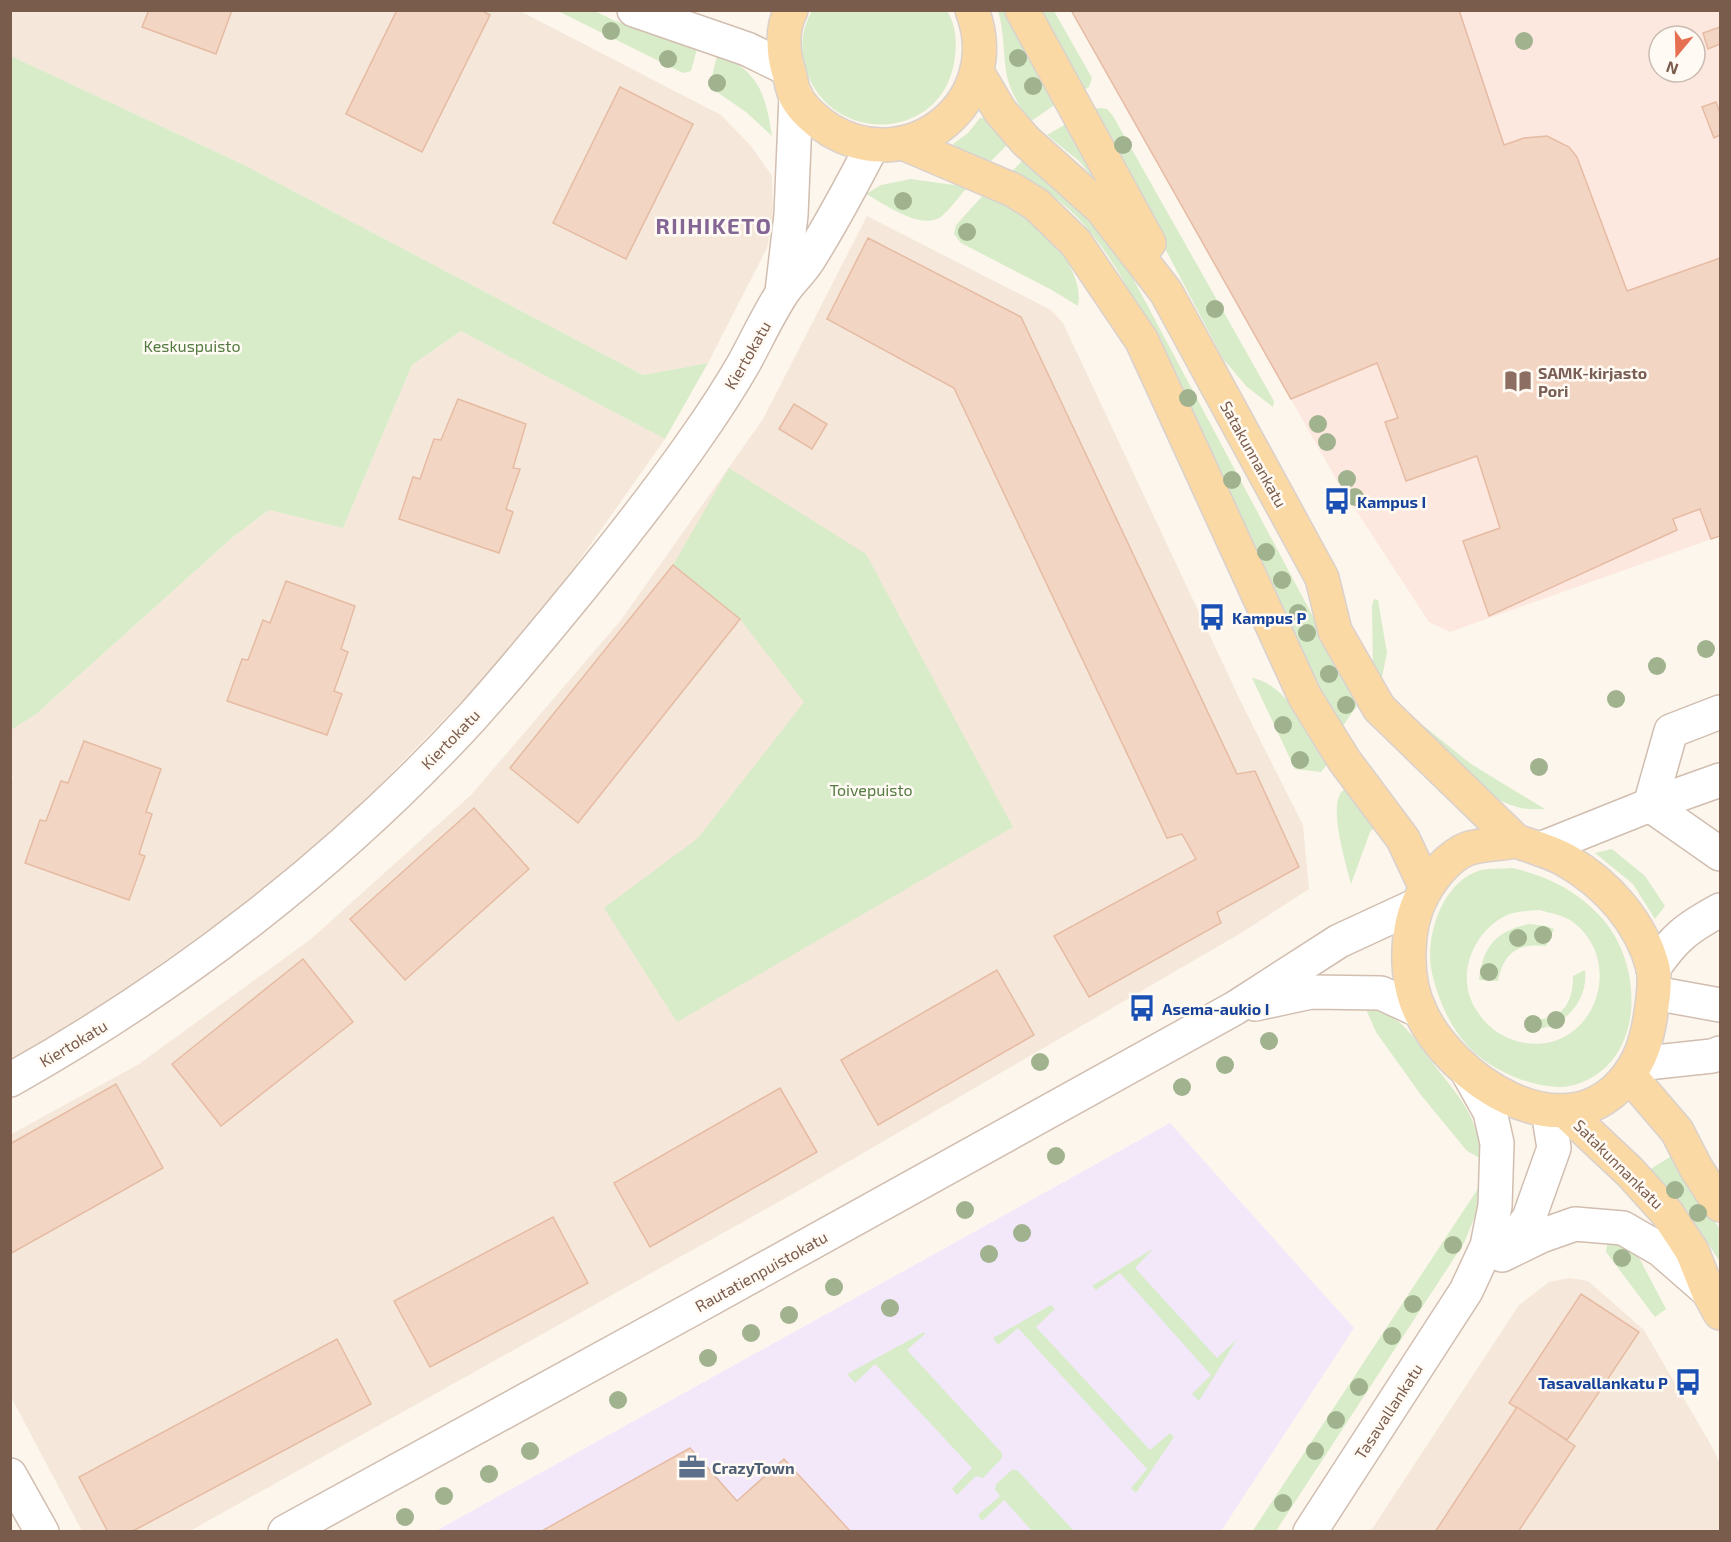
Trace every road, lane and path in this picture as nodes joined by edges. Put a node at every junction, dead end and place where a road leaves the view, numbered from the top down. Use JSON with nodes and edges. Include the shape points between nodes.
{"nodes":[{"id":1,"x":634,"y":10,"type":"edge"},
{"id":2,"x":791,"y":10,"type":"edge"},
{"id":3,"x":972,"y":10,"type":"edge"},
{"id":4,"x":1022,"y":10,"type":"edge"},
{"id":5,"x":977,"y":72,"type":"junction"},
{"id":6,"x":792,"y":83,"type":"junction"},
{"id":7,"x":905,"y":144,"type":"junction"},
{"id":8,"x":872,"y":146,"type":"junction"},
{"id":9,"x":782,"y":292,"type":"junction"},
{"id":10,"x":1166,"y":292,"type":"junction"},
{"id":11,"x":1720,"y":712,"type":"edge"},
{"id":12,"x":1720,"y":780,"type":"edge"},
{"id":13,"x":1650,"y":805,"type":"junction"},
{"id":14,"x":1528,"y":845,"type":"junction"},
{"id":15,"x":1720,"y":854,"type":"edge"},
{"id":16,"x":1422,"y":897,"type":"junction"},
{"id":17,"x":1720,"y":910,"type":"edge"},
{"id":18,"x":1654,"y":981,"type":"junction"},
{"id":19,"x":1720,"y":1005,"type":"edge"},
{"id":20,"x":1235,"y":1008,"type":"junction"},
{"id":21,"x":1420,"y":1011,"type":"junction"},
{"id":22,"x":1720,"y":1053,"type":"edge"},
{"id":23,"x":1633,"y":1070,"type":"junction"},
{"id":24,"x":1468,"y":1073,"type":"junction"},
{"id":25,"x":10,"y":1080,"type":"edge"},
{"id":26,"x":1557,"y":1112,"type":"junction"},
{"id":27,"x":1720,"y":1205,"type":"edge"},
{"id":28,"x":1502,"y":1255,"type":"junction"},
{"id":29,"x":1466,"y":1291,"type":"junction"},
{"id":30,"x":1714,"y":1302,"type":"edge"},
{"id":31,"x":10,"y":1475,"type":"edge"},
{"id":32,"x":42,"y":1532,"type":"edge"},
{"id":33,"x":285,"y":1532,"type":"edge"},
{"id":34,"x":1311,"y":1532,"type":"edge"}],
"edges":[{"from":1,"to":6,"type":"street","via":[[747,49]]},
{"from":2,"to":6,"type":"main road","via":[[783,52]]},
{"from":3,"to":5,"type":"main road","via":[[980,51]]},
{"from":4,"to":10,"type":"main road","via":[[1163,269]]},
{"from":5,"to":7,"type":"main road","via":[[968,96],[942,126]]},
{"from":5,"to":10,"type":"main road","name":"Satakunnankatu","via":[[1000,111],[1026,141],[1101,208]]},
{"from":6,"to":8,"type":"main road","via":[[818,123],[847,140]]},
{"from":6,"to":9,"type":"street","name":"Kiertokatu","via":[[791,215]]},
{"from":7,"to":8,"type":"main road"},
{"from":7,"to":16,"type":"main road","via":[[1013,190],[1037,205],[1076,243],[1108,289],[1142,340],[1305,697],[1344,760],[1403,839]]},
{"from":8,"to":9,"type":"street","name":"Kiertokatu","via":[[808,260]]},
{"from":9,"to":25,"type":"street","name":"Kiertokatu","via":[[742,366],[655,494],[531,650],[434,756],[276,901],[140,1000],[76,1043]]},
{"from":10,"to":14,"type":"main road","name":"Satakunnankatu","via":[[1322,578],[1335,631],[1379,708]]},
{"from":11,"to":13,"type":"street","via":[[1671,731]]},
{"from":12,"to":13,"type":"street"},
{"from":13,"to":14,"type":"street"},
{"from":13,"to":15,"type":"street"},
{"from":14,"to":16,"type":"main road","via":[[1467,849],[1441,868]]},
{"from":14,"to":18,"type":"main road","via":[[1566,860],[1598,881],[1623,908],[1642,938]]},
{"from":16,"to":20,"type":"street","name":"Rautatienpuistokatu","via":[[1339,941]]},
{"from":16,"to":21,"type":"main road","via":[[1411,936],[1410,962],[1412,988]]},
{"from":17,"to":18,"type":"street","via":[[1690,926],[1668,947]]},
{"from":18,"to":19,"type":"street"},
{"from":18,"to":23,"type":"main road","via":[[1648,1035]]},
{"from":20,"to":21,"type":"street","name":"Rautatienpuistokatu","via":[[1311,992],[1351,992],[1381,993]]},
{"from":20,"to":33,"type":"street","name":"Rautatienpuistokatu"},
{"from":21,"to":24,"type":"main road","via":[[1449,1056]]},
{"from":22,"to":23,"type":"street"},
{"from":23,"to":26,"type":"main road","via":[[1602,1101],[1582,1109]]},
{"from":23,"to":27,"type":"main road","via":[[1677,1131]]},
{"from":24,"to":26,"type":"main road","via":[[1508,1098]]},
{"from":24,"to":29,"type":"street","via":[[1490,1112],[1498,1169],[1486,1246]]},
{"from":26,"to":28,"type":"street","via":[[1554,1148],[1528,1218]]},
{"from":26,"to":30,"type":"main road","name":"Satakunnankatu","via":[[1630,1172],[1667,1213],[1692,1251]]},
{"from":28,"to":29,"type":"street"},
{"from":28,"to":30,"type":"street","via":[[1575,1224],[1623,1228],[1661,1250]]},
{"from":29,"to":34,"type":"street","name":"Tasavallankatu"},
{"from":31,"to":32,"type":"street"}]}
